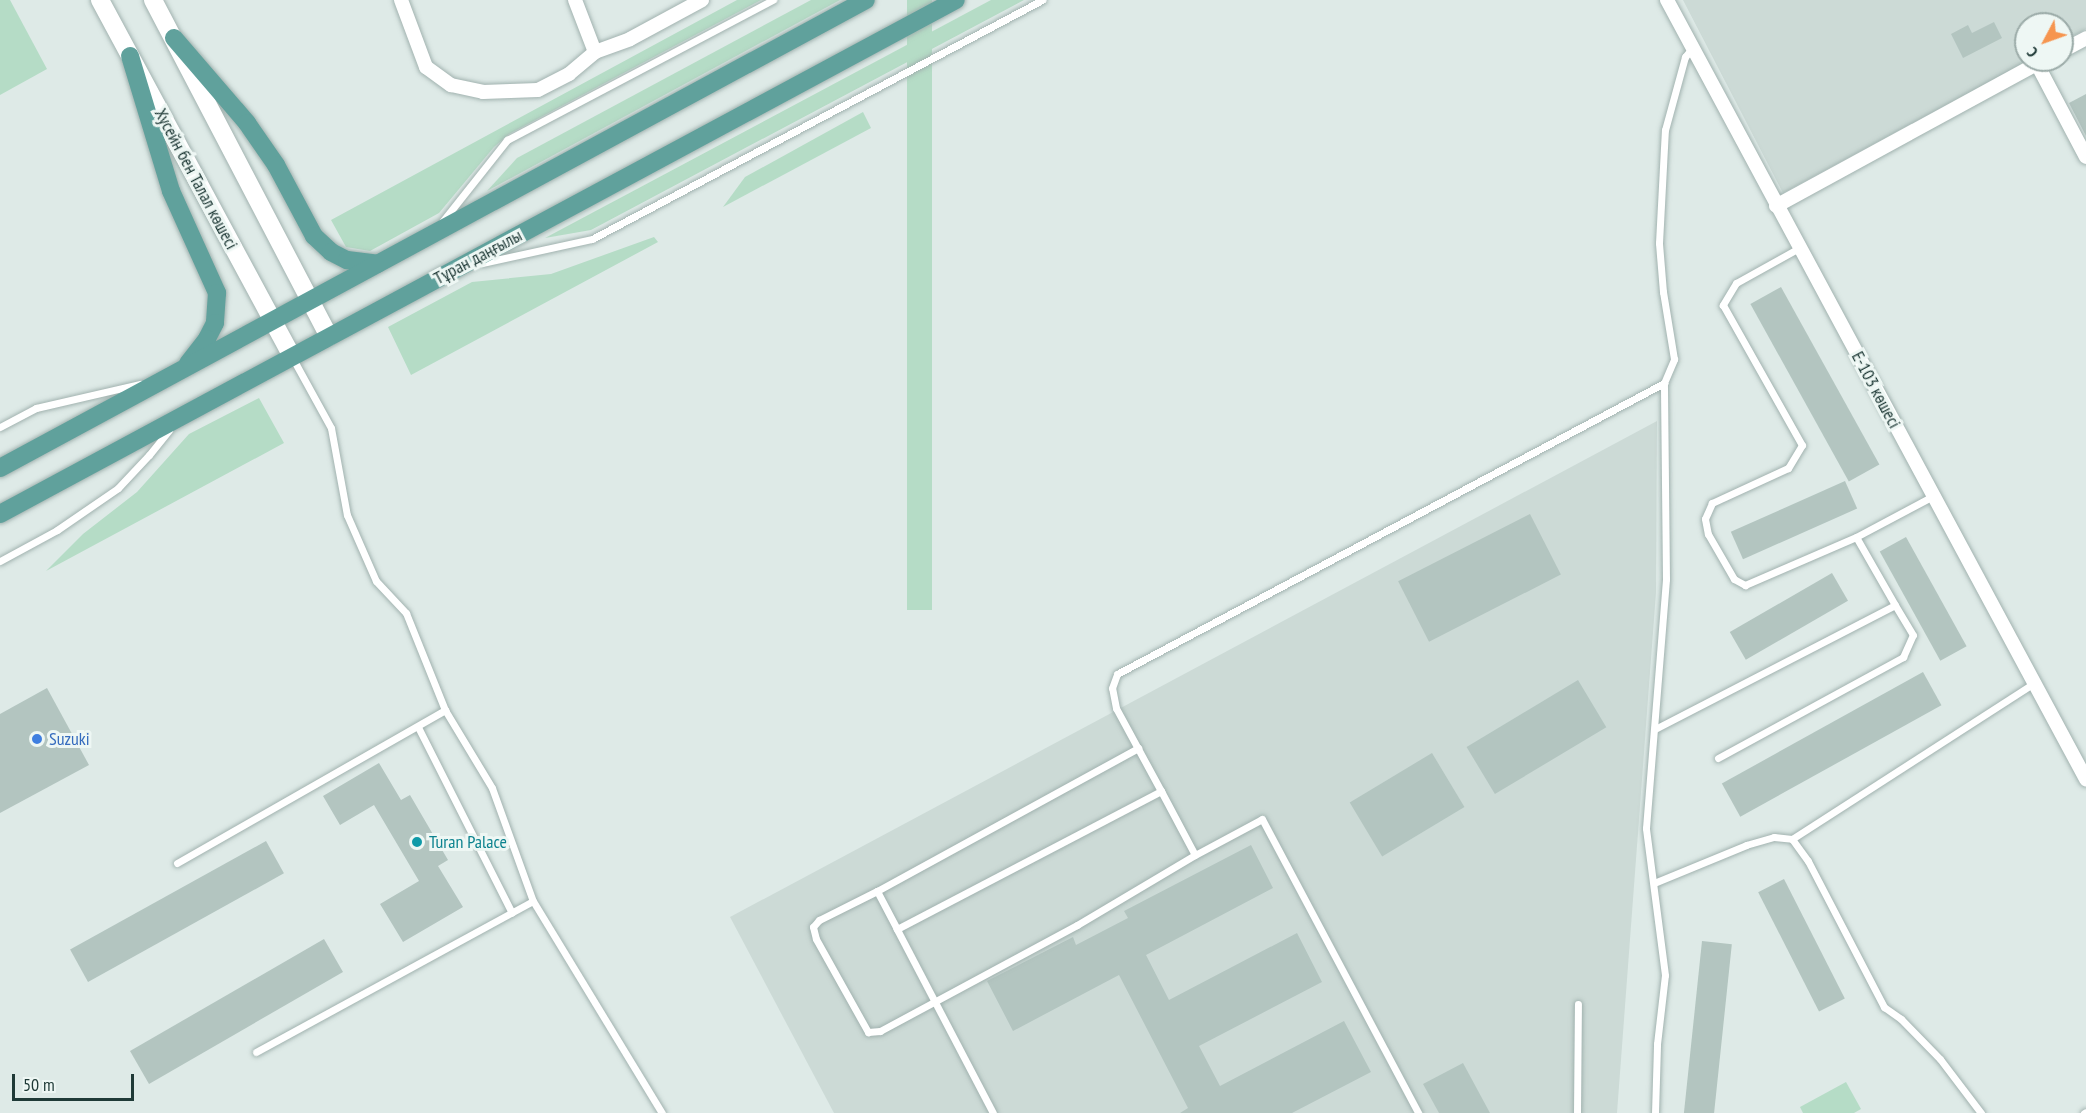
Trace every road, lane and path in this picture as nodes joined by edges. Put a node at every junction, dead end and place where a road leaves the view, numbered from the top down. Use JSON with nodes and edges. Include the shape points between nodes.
{"nodes":[{"id":1,"x":100,"y":0,"type":"edge"},
{"id":2,"x":153,"y":0,"type":"edge"},
{"id":3,"x":401,"y":0,"type":"edge"},
{"id":4,"x":575,"y":0,"type":"edge"},
{"id":5,"x":702,"y":0,"type":"edge"},
{"id":6,"x":773,"y":0,"type":"edge"},
{"id":7,"x":866,"y":0,"type":"edge"},
{"id":8,"x":956,"y":0,"type":"edge"},
{"id":9,"x":1042,"y":0,"type":"edge"},
{"id":10,"x":1667,"y":0,"type":"edge"},
{"id":11,"x":174,"y":39,"type":"junction"},
{"id":12,"x":1694,"y":46,"type":"junction"},
{"id":13,"x":595,"y":52,"type":"junction"},
{"id":14,"x":130,"y":56,"type":"junction"},
{"id":15,"x":2023,"y":72,"type":"edge"},
{"id":16,"x":2046,"y":72,"type":"edge"},
{"id":17,"x":2086,"y":157,"type":"edge"},
{"id":18,"x":1776,"y":206,"type":"junction"},
{"id":19,"x":432,"y":234,"type":"junction"},
{"id":20,"x":1799,"y":248,"type":"junction"},
{"id":21,"x":378,"y":264,"type":"junction"},
{"id":22,"x":459,"y":267,"type":"junction"},
{"id":23,"x":309,"y":301,"type":"junction"},
{"id":24,"x":272,"y":321,"type":"junction"},
{"id":25,"x":329,"y":337,"type":"junction"},
{"id":26,"x":292,"y":357,"type":"junction"},
{"id":27,"x":183,"y":369,"type":"junction"},
{"id":28,"x":166,"y":378,"type":"junction"},
{"id":29,"x":1665,"y":383,"type":"junction"},
{"id":30,"x":177,"y":419,"type":"junction"},
{"id":31,"x":0,"y":427,"type":"edge"},
{"id":32,"x":0,"y":468,"type":"edge"},
{"id":33,"x":1933,"y":496,"type":"junction"},
{"id":34,"x":0,"y":514,"type":"edge"},
{"id":35,"x":1856,"y":537,"type":"junction"},
{"id":36,"x":0,"y":561,"type":"edge"},
{"id":37,"x":1895,"y":605,"type":"junction"},
{"id":38,"x":2034,"y":683,"type":"junction"},
{"id":39,"x":445,"y":710,"type":"junction"},
{"id":40,"x":418,"y":727,"type":"junction"},
{"id":41,"x":1655,"y":729,"type":"junction"},
{"id":42,"x":1138,"y":748,"type":"junction"},
{"id":43,"x":1718,"y":758,"type":"dead end"},
{"id":44,"x":2086,"y":779,"type":"edge"},
{"id":45,"x":1161,"y":791,"type":"junction"},
{"id":46,"x":1792,"y":839,"type":"junction"},
{"id":47,"x":1195,"y":855,"type":"junction"},
{"id":48,"x":177,"y":863,"type":"dead end"},
{"id":49,"x":1653,"y":883,"type":"junction"},
{"id":50,"x":877,"y":891,"type":"junction"},
{"id":51,"x":533,"y":902,"type":"junction"},
{"id":52,"x":512,"y":913,"type":"junction"},
{"id":53,"x":897,"y":929,"type":"junction"},
{"id":54,"x":933,"y":1001,"type":"junction"},
{"id":55,"x":1578,"y":1004,"type":"dead end"},
{"id":56,"x":256,"y":1052,"type":"dead end"},
{"id":57,"x":662,"y":1113,"type":"edge"},
{"id":58,"x":993,"y":1113,"type":"edge"},
{"id":59,"x":1418,"y":1113,"type":"edge"},
{"id":60,"x":1576,"y":1113,"type":"edge"},
{"id":61,"x":1655,"y":1113,"type":"edge"},
{"id":62,"x":1981,"y":1113,"type":"edge"}],
"edges":[{"from":1,"to":14,"type":"street","name":"Хусейн бен Талал көшесі"},
{"from":2,"to":11,"type":"street"},
{"from":3,"to":13,"type":"street","via":[[426,67],[451,85],[483,92],[538,90],[569,75]]},
{"from":4,"to":13,"type":"street"},
{"from":5,"to":13,"type":"street","via":[[630,39]]},
{"from":6,"to":19,"type":"lane","via":[[507,140]]},
{"from":7,"to":19,"type":"main road"},
{"from":8,"to":22,"type":"main road","name":"Тұран даңғылы"},
{"from":9,"to":22,"type":"lane","via":[[592,239]]},
{"from":10,"to":12,"type":"street","name":"Е-103 көшесі"},
{"from":11,"to":21,"type":"main road","via":[[247,123],[276,165],[314,236],[347,260]]},
{"from":11,"to":23,"type":"street"},
{"from":12,"to":18,"type":"street","name":"Е-103 көшесі"},
{"from":12,"to":29,"type":"lane","via":[[1685,57],[1665,130],[1659,243],[1674,359]]},
{"from":14,"to":24,"type":"street","name":"Хусейн бен Талал көшесі"},
{"from":14,"to":27,"type":"main road","via":[[171,191],[217,293],[215,323]]},
{"from":15,"to":18,"type":"street"},
{"from":16,"to":17,"type":"street"},
{"from":18,"to":20,"type":"street","name":"Е-103 көшесі"},
{"from":19,"to":21,"type":"main road"},
{"from":20,"to":33,"type":"street","name":"Е-103 көшесі"},
{"from":20,"to":35,"type":"lane","via":[[1736,283],[1723,305],[1802,445],[1788,468],[1712,503],[1705,519],[1708,534],[1734,579],[1745,585]]},
{"from":21,"to":23,"type":"main road"},
{"from":22,"to":25,"type":"main road","name":"Тұран даңғылы"},
{"from":23,"to":24,"type":"main road"},
{"from":23,"to":25,"type":"street"},
{"from":24,"to":26,"type":"street","name":"Хусейн бен Талал көшесі"},
{"from":24,"to":27,"type":"main road"},
{"from":25,"to":26,"type":"main road","name":"Тұран даңғылы"},
{"from":26,"to":30,"type":"main road","name":"Тұран даңғылы"},
{"from":26,"to":39,"type":"lane","via":[[331,429],[347,515],[376,581],[406,613]]},
{"from":27,"to":28,"type":"main road"},
{"from":28,"to":31,"type":"lane","via":[[36,408]]},
{"from":28,"to":32,"type":"main road"},
{"from":29,"to":41,"type":"lane","via":[[1666,579]]},
{"from":29,"to":42,"type":"lane","via":[[1117,674],[1112,688],[1116,708]]},
{"from":30,"to":34,"type":"main road","name":"Тұран даңғылы"},
{"from":30,"to":36,"type":"lane","via":[[118,488],[57,530]]},
{"from":33,"to":35,"type":"lane"},
{"from":33,"to":38,"type":"street","name":"Е-103 көшесі"},
{"from":35,"to":37,"type":"lane"},
{"from":37,"to":41,"type":"lane"},
{"from":37,"to":43,"type":"lane","via":[[1913,635],[1903,657]]},
{"from":38,"to":44,"type":"street","name":"Е-103 көшесі"},
{"from":38,"to":46,"type":"lane"},
{"from":39,"to":40,"type":"lane"},
{"from":39,"to":51,"type":"lane","via":[[492,788]]},
{"from":40,"to":48,"type":"lane"},
{"from":40,"to":52,"type":"lane"},
{"from":41,"to":49,"type":"lane","via":[[1646,828]]},
{"from":42,"to":45,"type":"lane"},
{"from":42,"to":50,"type":"lane"},
{"from":45,"to":47,"type":"lane"},
{"from":45,"to":53,"type":"lane"},
{"from":46,"to":49,"type":"lane","via":[[1774,837],[1746,844]]},
{"from":46,"to":62,"type":"lane","via":[[1808,861],[1884,1008],[1901,1019],[1940,1059]]},
{"from":47,"to":54,"type":"lane","via":[[1077,925]]},
{"from":47,"to":59,"type":"lane","via":[[1262,819]]},
{"from":49,"to":61,"type":"lane","via":[[1665,975]]},
{"from":50,"to":53,"type":"lane"},
{"from":50,"to":54,"type":"lane","via":[[819,920],[813,927],[816,939],[868,1032],[880,1031]]},
{"from":51,"to":52,"type":"lane"},
{"from":51,"to":57,"type":"lane"},
{"from":52,"to":56,"type":"lane"},
{"from":53,"to":54,"type":"lane"},
{"from":54,"to":58,"type":"lane"},
{"from":55,"to":60,"type":"lane"}]}
